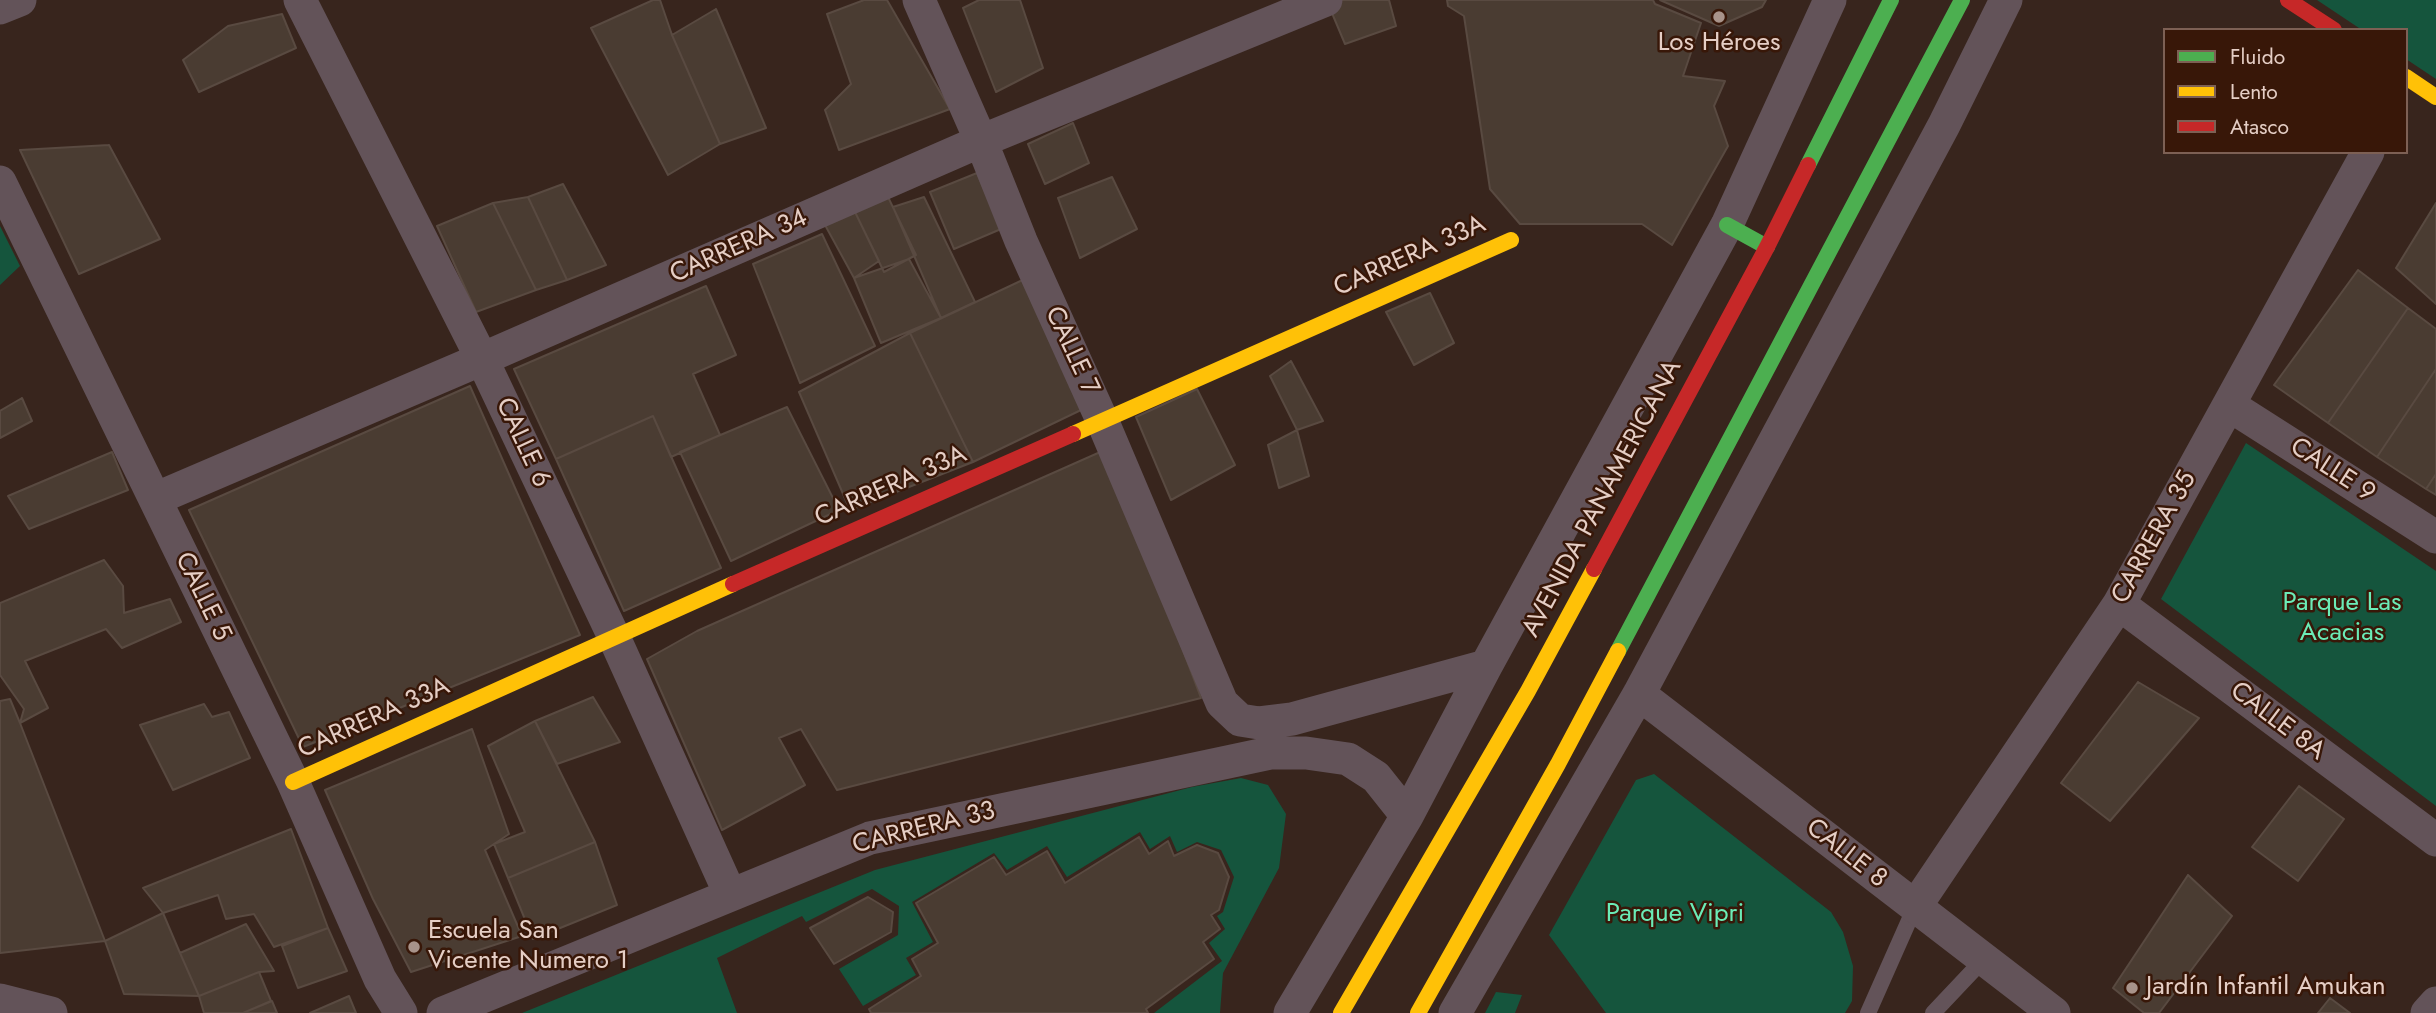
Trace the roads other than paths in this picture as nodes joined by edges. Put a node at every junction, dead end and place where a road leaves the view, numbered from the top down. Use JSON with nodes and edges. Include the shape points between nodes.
{"nodes":[{"id":1,"x":20,"y":0,"type":"edge"},
{"id":2,"x":300,"y":0,"type":"edge"},
{"id":3,"x":919,"y":0,"type":"edge"},
{"id":4,"x":1326,"y":0,"type":"edge"},
{"id":5,"x":1830,"y":0,"type":"edge"},
{"id":6,"x":1891,"y":0,"type":"edge"},
{"id":7,"x":1962,"y":0,"type":"edge"},
{"id":8,"x":2006,"y":0,"type":"edge"},
{"id":9,"x":2288,"y":0,"type":"edge"},
{"id":10,"x":0,"y":8,"type":"edge"},
{"id":11,"x":2331,"y":28,"type":"edge"},
{"id":12,"x":981,"y":141,"type":"junction"},
{"id":13,"x":2367,"y":154,"type":"edge"},
{"id":14,"x":0,"y":181,"type":"edge"},
{"id":15,"x":1727,"y":225,"type":"junction"},
{"id":16,"x":1511,"y":240,"type":"dead end"},
{"id":17,"x":1767,"y":247,"type":"junction"},
{"id":18,"x":482,"y":359,"type":"junction"},
{"id":19,"x":2229,"y":405,"type":"junction"},
{"id":20,"x":1102,"y":420,"type":"junction"},
{"id":21,"x":155,"y":499,"type":"junction"},
{"id":22,"x":2436,"y":537,"type":"edge"},
{"id":23,"x":2119,"y":604,"type":"junction"},
{"id":24,"x":614,"y":637,"type":"junction"},
{"id":25,"x":1486,"y":666,"type":"junction"},
{"id":26,"x":1639,"y":694,"type":"junction"},
{"id":27,"x":293,"y":782,"type":"junction"},
{"id":28,"x":1407,"y":816,"type":"junction"},
{"id":29,"x":2436,"y":840,"type":"edge"},
{"id":30,"x":730,"y":894,"type":"junction"},
{"id":31,"x":1914,"y":907,"type":"junction"},
{"id":32,"x":1984,"y":959,"type":"junction"},
{"id":33,"x":0,"y":1000,"type":"edge"},
{"id":34,"x":2436,"y":1003,"type":"edge"},
{"id":35,"x":51,"y":1013,"type":"edge"},
{"id":36,"x":401,"y":1013,"type":"edge"},
{"id":37,"x":443,"y":1013,"type":"edge"},
{"id":38,"x":1290,"y":1013,"type":"edge"},
{"id":39,"x":1341,"y":1013,"type":"edge"},
{"id":40,"x":1418,"y":1013,"type":"edge"},
{"id":41,"x":1455,"y":1013,"type":"edge"},
{"id":42,"x":1868,"y":1013,"type":"edge"},
{"id":43,"x":1933,"y":1013,"type":"edge"},
{"id":44,"x":2054,"y":1013,"type":"edge"},
{"id":45,"x":2427,"y":1013,"type":"edge"}],
"edges":[{"from":1,"to":10,"type":"street"},
{"from":2,"to":18,"type":"street","name":"CALLE 6"},
{"from":3,"to":12,"type":"street","name":"CALLE 7"},
{"from":4,"to":12,"type":"street","name":"CARRERA 34"},
{"from":5,"to":15,"type":"street"},
{"from":6,"to":17,"type":"main road","name":"AVENIDA PANAMERICANA"},
{"from":7,"to":40,"type":"main road","via":[[1558,764]]},
{"from":8,"to":26,"type":"street","via":[[1944,125]]},
{"from":9,"to":11,"type":"main road"},
{"from":12,"to":18,"type":"street","name":"CARRERA 34"},
{"from":12,"to":20,"type":"street","name":"CALLE 7"},
{"from":13,"to":19,"type":"street","name":"CARRERA 35"},
{"from":14,"to":21,"type":"street","name":"CALLE 5"},
{"from":15,"to":17,"type":"main road"},
{"from":15,"to":25,"type":"street"},
{"from":16,"to":20,"type":"main road","name":"CARRERA 33A"},
{"from":17,"to":39,"type":"main road","name":"AVENIDA PANAMERICANA","via":[[1528,691]]},
{"from":18,"to":21,"type":"street","name":"CARRERA 34"},
{"from":18,"to":24,"type":"street","name":"CALLE 6"},
{"from":19,"to":22,"type":"street","name":"CALLE 9"},
{"from":19,"to":23,"type":"street","name":"CARRERA 35"},
{"from":20,"to":24,"type":"main road","name":"CARRERA 33A"},
{"from":20,"to":25,"type":"street","name":"CALLE 7","via":[[1223,703],[1240,720],[1293,719]]},
{"from":21,"to":27,"type":"street","name":"CALLE 5"},
{"from":23,"to":29,"type":"street","name":"CALLE 8A"},
{"from":23,"to":31,"type":"street","name":"CARRERA 35"},
{"from":24,"to":27,"type":"main road","name":"CARRERA 33A"},
{"from":24,"to":30,"type":"street","name":"CALLE 6"},
{"from":25,"to":28,"type":"street"},
{"from":26,"to":31,"type":"street","name":"CALLE 8"},
{"from":26,"to":41,"type":"street"},
{"from":27,"to":36,"type":"street","name":"CALLE 5","via":[[380,979]]},
{"from":28,"to":30,"type":"street","name":"CARRERA 33","via":[[1376,777],[1348,759],[1270,753],[870,838]]},
{"from":28,"to":38,"type":"street"},
{"from":30,"to":37,"type":"street","name":"CARRERA 33"},
{"from":31,"to":32,"type":"street","name":"CALLE 8"},
{"from":31,"to":42,"type":"lane"},
{"from":32,"to":43,"type":"lane"},
{"from":32,"to":44,"type":"street","name":"CALLE 8"},
{"from":33,"to":35,"type":"street"},
{"from":34,"to":45,"type":"street"}]}
